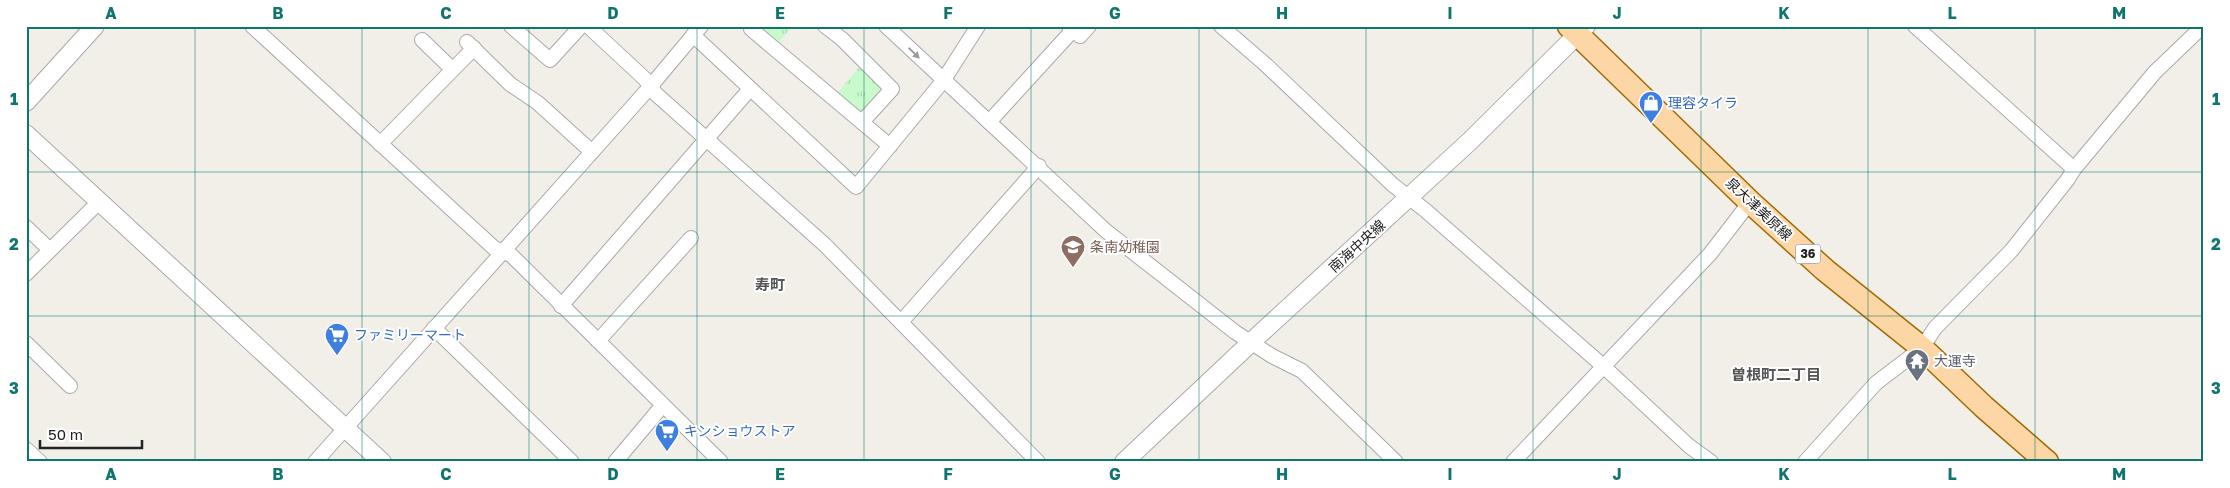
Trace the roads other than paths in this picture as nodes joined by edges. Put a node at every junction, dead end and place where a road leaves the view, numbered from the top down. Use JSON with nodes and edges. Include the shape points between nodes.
{"nodes":[{"id":1,"x":94,"y":26,"type":"edge"},
{"id":2,"x":252,"y":26,"type":"edge"},
{"id":3,"x":511,"y":26,"type":"edge"},
{"id":4,"x":581,"y":26,"type":"edge"},
{"id":5,"x":588,"y":26,"type":"edge"},
{"id":6,"x":754,"y":26,"type":"edge"},
{"id":7,"x":825,"y":26,"type":"edge"},
{"id":8,"x":886,"y":26,"type":"edge"},
{"id":9,"x":978,"y":26,"type":"edge"},
{"id":10,"x":1089,"y":26,"type":"edge"},
{"id":11,"x":1221,"y":26,"type":"edge"},
{"id":12,"x":1915,"y":26,"type":"edge"},
{"id":13,"x":2202,"y":26,"type":"edge"},
{"id":14,"x":1071,"y":28,"type":"edge"},
{"id":15,"x":1578,"y":30,"type":"edge"},
{"id":16,"x":697,"y":31,"type":"edge"},
{"id":17,"x":422,"y":40,"type":"dead end"},
{"id":18,"x":452,"y":69,"type":"junction"},
{"id":19,"x":942,"y":81,"type":"junction"},
{"id":20,"x":650,"y":87,"type":"junction"},
{"id":21,"x":750,"y":89,"type":"junction"},
{"id":22,"x":26,"y":102,"type":"edge"},
{"id":23,"x":862,"y":122,"type":"junction"},
{"id":24,"x":989,"y":122,"type":"junction"},
{"id":25,"x":26,"y":134,"type":"edge"},
{"id":26,"x":706,"y":139,"type":"junction"},
{"id":27,"x":380,"y":144,"type":"junction"},
{"id":28,"x":890,"y":146,"type":"junction"},
{"id":29,"x":592,"y":152,"type":"junction"},
{"id":30,"x":1038,"y":166,"type":"junction"},
{"id":31,"x":2074,"y":168,"type":"junction"},
{"id":32,"x":1410,"y":198,"type":"junction"},
{"id":33,"x":99,"y":202,"type":"junction"},
{"id":34,"x":1750,"y":202,"type":"junction"},
{"id":35,"x":26,"y":228,"type":"edge"},
{"id":36,"x":691,"y":238,"type":"dead end"},
{"id":37,"x":50,"y":250,"type":"junction"},
{"id":38,"x":504,"y":252,"type":"junction"},
{"id":39,"x":26,"y":274,"type":"edge"},
{"id":40,"x":561,"y":306,"type":"junction"},
{"id":41,"x":901,"y":322,"type":"junction"},
{"id":42,"x":434,"y":328,"type":"junction"},
{"id":43,"x":598,"y":341,"type":"junction"},
{"id":44,"x":26,"y":343,"type":"edge"},
{"id":45,"x":1250,"y":343,"type":"junction"},
{"id":46,"x":1922,"y":348,"type":"junction"},
{"id":47,"x":1602,"y":366,"type":"junction"},
{"id":48,"x":70,"y":386,"type":"dead end"},
{"id":49,"x":663,"y":405,"type":"junction"},
{"id":50,"x":346,"y":429,"type":"junction"},
{"id":51,"x":26,"y":449,"type":"edge"},
{"id":52,"x":40,"y":462,"type":"edge"},
{"id":53,"x":315,"y":462,"type":"edge"},
{"id":54,"x":382,"y":462,"type":"edge"},
{"id":55,"x":572,"y":462,"type":"edge"},
{"id":56,"x":615,"y":462,"type":"edge"},
{"id":57,"x":721,"y":462,"type":"edge"},
{"id":58,"x":1038,"y":462,"type":"edge"},
{"id":59,"x":1124,"y":462,"type":"edge"},
{"id":60,"x":1396,"y":462,"type":"edge"},
{"id":61,"x":1513,"y":462,"type":"edge"},
{"id":62,"x":1710,"y":462,"type":"edge"},
{"id":63,"x":1805,"y":462,"type":"edge"},
{"id":64,"x":2048,"y":462,"type":"edge"}],
"edges":[{"from":1,"to":22,"type":"street"},
{"from":2,"to":27,"type":"street"},
{"from":3,"to":4,"type":"street","via":[[550,60]]},
{"from":5,"to":20,"type":"street"},
{"from":6,"to":23,"type":"street","via":[[752,29]]},
{"from":7,"to":23,"type":"street","via":[[892,89]]},
{"from":8,"to":19,"type":"street","one_way":true},
{"from":9,"to":19,"type":"street"},
{"from":10,"to":14,"type":"street","via":[[1080,36]]},
{"from":11,"to":32,"type":"street","via":[[1393,186]]},
{"from":12,"to":31,"type":"street"},
{"from":13,"to":31,"type":"street","via":[[2155,72]]},
{"from":14,"to":24,"type":"street"},
{"from":15,"to":32,"type":"street","name":"南海中央線"},
{"from":15,"to":34,"type":"main road","name":"泉大津美原線","number":"36"},
{"from":16,"to":20,"type":"street"},
{"from":16,"to":21,"type":"street"},
{"from":17,"to":18,"type":"street"},
{"from":18,"to":27,"type":"street"},
{"from":18,"to":29,"type":"street","via":[[471,45],[510,84],[538,103]]},
{"from":19,"to":24,"type":"street"},
{"from":19,"to":28,"type":"street"},
{"from":20,"to":26,"type":"street"},
{"from":20,"to":29,"type":"street"},
{"from":21,"to":26,"type":"street"},
{"from":21,"to":28,"type":"street","via":[[856,187]]},
{"from":23,"to":28,"type":"street"},
{"from":24,"to":30,"type":"street"},
{"from":25,"to":33,"type":"street"},
{"from":26,"to":40,"type":"street"},
{"from":26,"to":41,"type":"street","via":[[825,245]]},
{"from":27,"to":38,"type":"street","via":[[494,248]]},
{"from":29,"to":38,"type":"street"},
{"from":30,"to":41,"type":"street"},
{"from":30,"to":45,"type":"street","via":[[1106,231]]},
{"from":31,"to":46,"type":"street","via":[[2011,251],[1935,328]]},
{"from":32,"to":45,"type":"street","name":"南海中央線"},
{"from":32,"to":47,"type":"street"},
{"from":33,"to":37,"type":"street"},
{"from":33,"to":50,"type":"street"},
{"from":34,"to":46,"type":"main road","name":"泉大津美原線","number":"36","via":[[1825,270]]},
{"from":34,"to":47,"type":"street","via":[[1710,254]]},
{"from":35,"to":37,"type":"street"},
{"from":36,"to":43,"type":"street"},
{"from":37,"to":39,"type":"street"},
{"from":38,"to":40,"type":"street","via":[[512,255]]},
{"from":38,"to":42,"type":"street"},
{"from":40,"to":43,"type":"street"},
{"from":41,"to":58,"type":"street"},
{"from":42,"to":50,"type":"street"},
{"from":42,"to":55,"type":"street"},
{"from":43,"to":49,"type":"street"},
{"from":44,"to":48,"type":"street"},
{"from":45,"to":59,"type":"street","name":"南海中央線"},
{"from":45,"to":60,"type":"street","via":[[1302,371]]},
{"from":46,"to":63,"type":"street","via":[[1876,383]]},
{"from":46,"to":64,"type":"main road","name":"泉大津美原線","number":"36"},
{"from":47,"to":61,"type":"street"},
{"from":47,"to":62,"type":"street"},
{"from":49,"to":56,"type":"street"},
{"from":49,"to":57,"type":"street"},
{"from":50,"to":53,"type":"street"},
{"from":50,"to":54,"type":"street"},
{"from":51,"to":52,"type":"street"}]}
